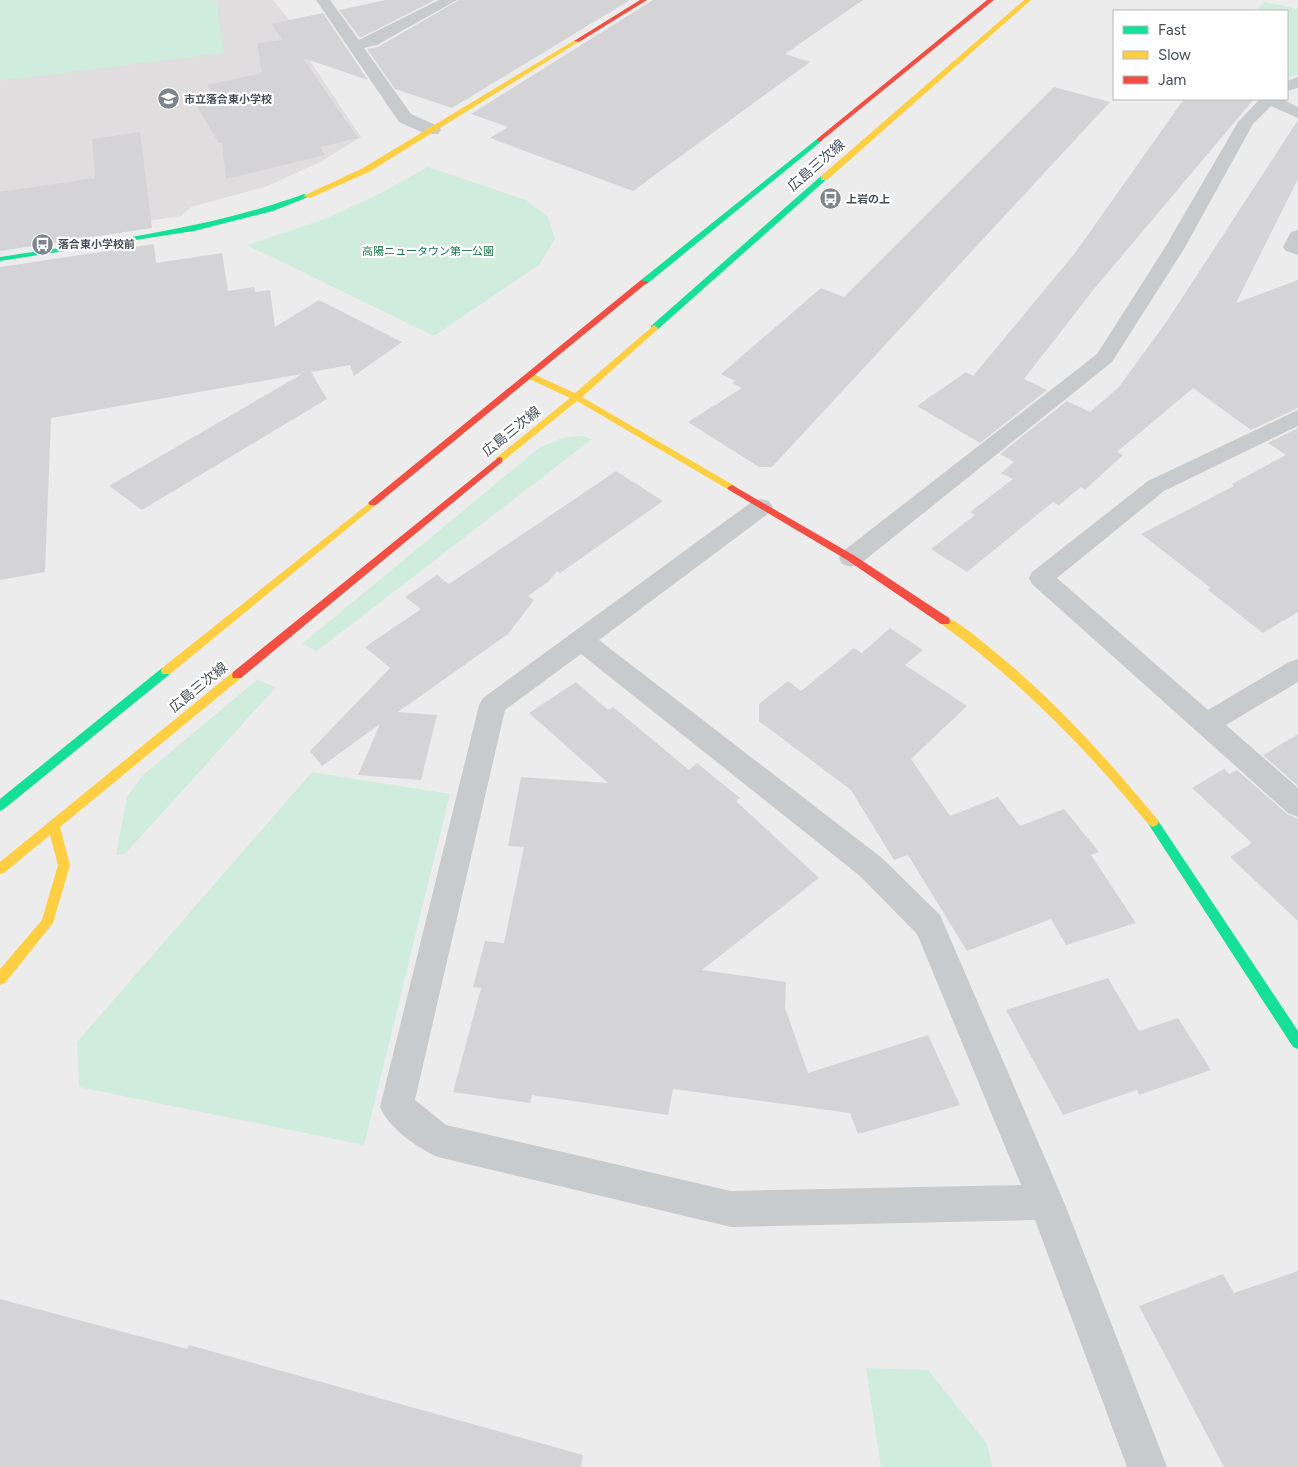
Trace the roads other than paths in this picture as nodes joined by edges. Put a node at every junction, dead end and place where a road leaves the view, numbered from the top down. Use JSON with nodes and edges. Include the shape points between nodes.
{"nodes":[{"id":1,"x":323,"y":0,"type":"edge"},
{"id":2,"x":450,"y":0,"type":"edge"},
{"id":3,"x":644,"y":0,"type":"edge"},
{"id":4,"x":991,"y":0,"type":"edge"},
{"id":5,"x":1028,"y":0,"type":"edge"},
{"id":6,"x":355,"y":46,"type":"junction"},
{"id":7,"x":1268,"y":100,"type":"edge"},
{"id":8,"x":1271,"y":100,"type":"edge"},
{"id":9,"x":1298,"y":113,"type":"edge"},
{"id":10,"x":432,"y":130,"type":"junction"},
{"id":11,"x":1298,"y":236,"type":"edge"},
{"id":12,"x":1298,"y":249,"type":"edge"},
{"id":13,"x":0,"y":260,"type":"edge"},
{"id":14,"x":530,"y":376,"type":"junction"},
{"id":15,"x":576,"y":397,"type":"junction"},
{"id":16,"x":1298,"y":417,"type":"edge"},
{"id":17,"x":761,"y":507,"type":"junction"},
{"id":18,"x":851,"y":558,"type":"junction"},
{"id":19,"x":580,"y":639,"type":"junction"},
{"id":20,"x":1298,"y":669,"type":"edge"},
{"id":21,"x":1205,"y":725,"type":"junction"},
{"id":22,"x":1298,"y":805,"type":"edge"},
{"id":23,"x":0,"y":806,"type":"edge"},
{"id":24,"x":53,"y":825,"type":"junction"},
{"id":25,"x":0,"y":869,"type":"edge"},
{"id":26,"x":0,"y":979,"type":"edge"},
{"id":27,"x":1298,"y":1043,"type":"edge"},
{"id":28,"x":1046,"y":1202,"type":"junction"},
{"id":29,"x":1147,"y":1467,"type":"edge"}],
"edges":[{"from":1,"to":6,"type":"street"},
{"from":2,"to":6,"type":"street","via":[[371,42]]},
{"from":3,"to":10,"type":"main road"},
{"from":4,"to":14,"type":"main road","name":"広島三次線"},
{"from":5,"to":15,"type":"main road","name":"広島三次線"},
{"from":6,"to":10,"type":"street","via":[[405,118]]},
{"from":7,"to":18,"type":"street","via":[[1246,122],[1174,249],[1105,358]]},
{"from":8,"to":9,"type":"street"},
{"from":10,"to":13,"type":"main road","via":[[366,170],[304,197],[242,218],[171,234]]},
{"from":11,"to":12,"type":"street","via":[[1293,246]]},
{"from":14,"to":15,"type":"main road"},
{"from":14,"to":23,"type":"main road","name":"広島三次線"},
{"from":15,"to":17,"type":"main road"},
{"from":15,"to":24,"type":"main road","name":"広島三次線"},
{"from":16,"to":21,"type":"street","via":[[1156,486],[1041,578]]},
{"from":17,"to":18,"type":"main road"},
{"from":17,"to":19,"type":"street"},
{"from":18,"to":27,"type":"main road","via":[[970,638],[1044,700],[1100,757],[1155,824]]},
{"from":19,"to":28,"type":"street","via":[[871,867],[929,925]]},
{"from":19,"to":28,"type":"street","via":[[493,705],[397,1106],[438,1140],[731,1209]]},
{"from":20,"to":21,"type":"street"},
{"from":21,"to":22,"type":"street"},
{"from":24,"to":25,"type":"main road","name":"広島三次線"},
{"from":24,"to":26,"type":"main road","via":[[64,866],[47,923]]},
{"from":28,"to":29,"type":"street"}]}
